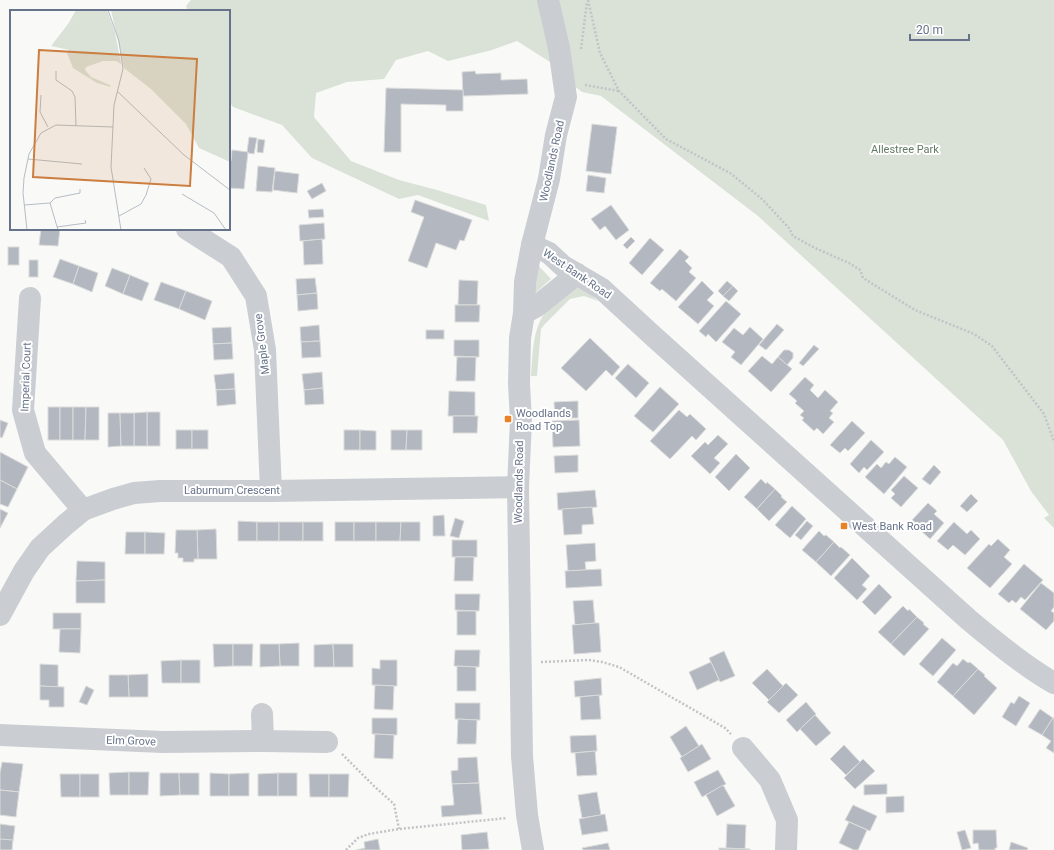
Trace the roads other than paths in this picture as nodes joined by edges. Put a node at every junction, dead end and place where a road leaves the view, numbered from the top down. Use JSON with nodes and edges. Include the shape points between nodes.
{"nodes":[{"id":1,"x":548,"y":0,"type":"edge"},
{"id":2,"x":189,"y":230,"type":"edge"},
{"id":3,"x":532,"y":245,"type":"junction"},
{"id":4,"x":577,"y":274,"type":"junction"},
{"id":5,"x":30,"y":298,"type":"dead end"},
{"id":6,"x":524,"y":313,"type":"junction"},
{"id":7,"x":518,"y":487,"type":"junction"},
{"id":8,"x":271,"y":490,"type":"junction"},
{"id":9,"x":83,"y":510,"type":"junction"},
{"id":10,"x":0,"y":615,"type":"edge"},
{"id":11,"x":1054,"y":683,"type":"edge"},
{"id":12,"x":262,"y":714,"type":"dead end"},
{"id":13,"x":0,"y":735,"type":"edge"},
{"id":14,"x":263,"y":741,"type":"junction"},
{"id":15,"x":327,"y":742,"type":"road end"},
{"id":16,"x":743,"y":748,"type":"road end"},
{"id":17,"x":533,"y":850,"type":"edge"},
{"id":18,"x":786,"y":850,"type":"edge"}],
"edges":[{"from":1,"to":3,"type":"street","name":"Woodlands Road","via":[[559,48],[566,97]]},
{"from":2,"to":8,"type":"street","name":"Maple Grove","via":[[232,257],[256,296],[265,350]]},
{"from":3,"to":4,"type":"street","name":"West Bank Road","via":[[549,253]]},
{"from":3,"to":6,"type":"street","name":"Woodlands Road","via":[[525,282]]},
{"from":4,"to":6,"type":"street"},
{"from":4,"to":11,"type":"street","name":"West Bank Road","via":[[614,299],[969,620],[1003,648]]},
{"from":5,"to":9,"type":"street","name":"Imperial Court","via":[[23,410],[35,453]]},
{"from":6,"to":7,"type":"street","name":"Woodlands Road","via":[[520,338]]},
{"from":7,"to":8,"type":"street","name":"Laburnum Crescent"},
{"from":7,"to":17,"type":"street","name":"Woodlands Road","via":[[522,756]]},
{"from":8,"to":9,"type":"street","name":"Laburnum Crescent","via":[[147,492],[113,499]]},
{"from":9,"to":10,"type":"street","name":"Laburnum Crescent","via":[[40,548]]},
{"from":12,"to":14,"type":"street"},
{"from":13,"to":14,"type":"street","name":"Elm Grove","via":[[163,742]]},
{"from":14,"to":15,"type":"street","name":"Elm Grove"},
{"from":16,"to":18,"type":"street","via":[[770,780],[787,820]]}]}
